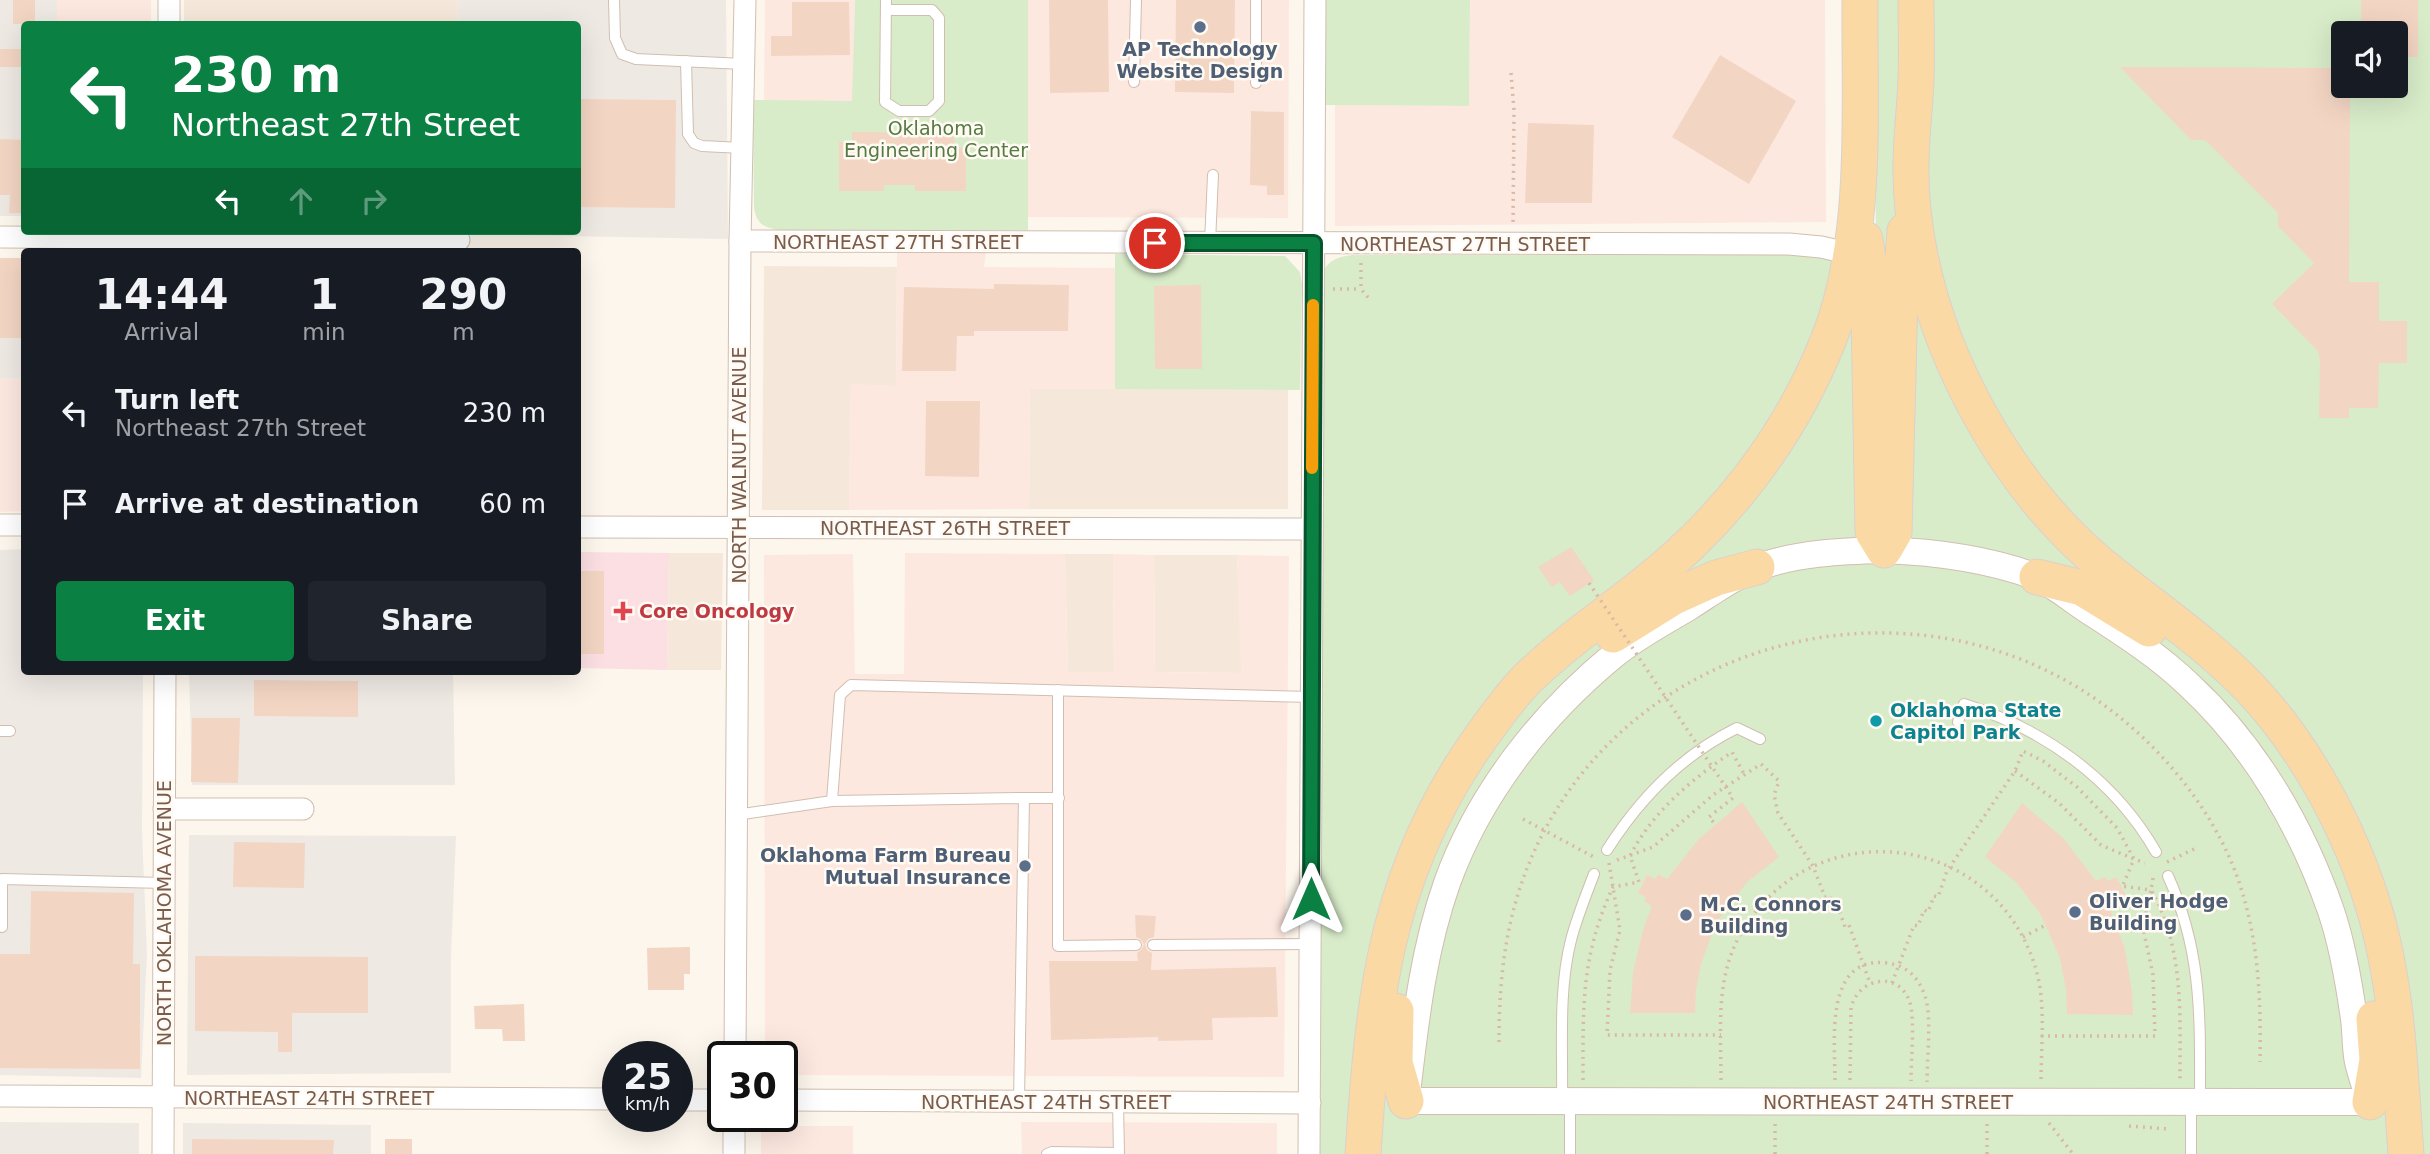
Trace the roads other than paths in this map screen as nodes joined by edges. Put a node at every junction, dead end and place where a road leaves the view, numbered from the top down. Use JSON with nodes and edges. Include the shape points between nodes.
{"nodes":[{"id":1,"x":169,"y":0,"type":"edge"},
{"id":2,"x":614,"y":0,"type":"edge"},
{"id":3,"x":745,"y":0,"type":"edge"},
{"id":4,"x":1136,"y":0,"type":"edge"},
{"id":5,"x":1256,"y":0,"type":"edge"},
{"id":6,"x":1315,"y":0,"type":"edge"},
{"id":7,"x":1860,"y":0,"type":"edge"},
{"id":8,"x":1916,"y":0,"type":"edge"},
{"id":9,"x":886,"y":5,"type":"edge"},
{"id":10,"x":169,"y":21,"type":"edge"},
{"id":11,"x":686,"y":61,"type":"junction"},
{"id":12,"x":744,"y":64,"type":"junction"},
{"id":13,"x":1134,"y":82,"type":"dead end"},
{"id":14,"x":1256,"y":83,"type":"dead end"},
{"id":15,"x":742,"y":148,"type":"junction"},
{"id":16,"x":1911,"y":166,"type":"junction"},
{"id":17,"x":1213,"y":175,"type":"dead end"},
{"id":18,"x":1858,"y":187,"type":"junction"},
{"id":19,"x":0,"y":237,"type":"edge"},
{"id":20,"x":169,"y":240,"type":"edge"},
{"id":21,"x":459,"y":240,"type":"dead end"},
{"id":22,"x":740,"y":241,"type":"junction"},
{"id":23,"x":1210,"y":243,"type":"junction"},
{"id":24,"x":1314,"y":243,"type":"junction"},
{"id":25,"x":1852,"y":254,"type":"junction"},
{"id":26,"x":0,"y":525,"type":"edge"},
{"id":27,"x":21,"y":525,"type":"edge"},
{"id":28,"x":581,"y":527,"type":"edge"},
{"id":29,"x":738,"y":528,"type":"junction"},
{"id":30,"x":1312,"y":528,"type":"junction"},
{"id":31,"x":1884,"y":550,"type":"junction"},
{"id":32,"x":1757,"y":568,"type":"junction"},
{"id":33,"x":2037,"y":577,"type":"junction"},
{"id":34,"x":165,"y":675,"type":"edge"},
{"id":35,"x":1524,"y":682,"type":"junction"},
{"id":36,"x":2251,"y":690,"type":"junction"},
{"id":37,"x":1058,"y":691,"type":"junction"},
{"id":38,"x":1312,"y":697,"type":"junction"},
{"id":39,"x":1958,"y":722,"type":"dead end"},
{"id":40,"x":1760,"y":738,"type":"dead end"},
{"id":41,"x":1024,"y":798,"type":"junction"},
{"id":42,"x":1059,"y":798,"type":"junction"},
{"id":43,"x":832,"y":800,"type":"junction"},
{"id":44,"x":164,"y":809,"type":"junction"},
{"id":45,"x":303,"y":809,"type":"dead end"},
{"id":46,"x":736,"y":815,"type":"junction"},
{"id":47,"x":2339,"y":822,"type":"junction"},
{"id":48,"x":1418,"y":846,"type":"junction"},
{"id":49,"x":1607,"y":850,"type":"dead end"},
{"id":50,"x":2156,"y":852,"type":"dead end"},
{"id":51,"x":1594,"y":874,"type":"dead end"},
{"id":52,"x":2168,"y":876,"type":"dead end"},
{"id":53,"x":164,"y":883,"type":"junction"},
{"id":54,"x":2,"y":927,"type":"dead end"},
{"id":55,"x":1311,"y":944,"type":"junction"},
{"id":56,"x":1136,"y":945,"type":"dead end"},
{"id":57,"x":1153,"y":945,"type":"dead end"},
{"id":58,"x":735,"y":1041,"type":"edge"},
{"id":59,"x":0,"y":1096,"type":"edge"},
{"id":60,"x":164,"y":1097,"type":"junction"},
{"id":61,"x":602,"y":1100,"type":"edge"},
{"id":62,"x":798,"y":1100,"type":"edge"},
{"id":63,"x":1019,"y":1101,"type":"junction"},
{"id":64,"x":1406,"y":1101,"type":"junction"},
{"id":65,"x":1572,"y":1101,"type":"junction"},
{"id":66,"x":1118,"y":1102,"type":"junction"},
{"id":67,"x":2190,"y":1102,"type":"junction"},
{"id":68,"x":2370,"y":1102,"type":"junction"},
{"id":69,"x":1310,"y":1103,"type":"junction"},
{"id":70,"x":734,"y":1132,"type":"edge"},
{"id":71,"x":1119,"y":1153,"type":"edge"},
{"id":72,"x":163,"y":1154,"type":"edge"},
{"id":73,"x":734,"y":1154,"type":"edge"},
{"id":74,"x":1047,"y":1154,"type":"edge"},
{"id":75,"x":1309,"y":1154,"type":"edge"},
{"id":76,"x":1363,"y":1154,"type":"edge"},
{"id":77,"x":1570,"y":1154,"type":"edge"},
{"id":78,"x":2190,"y":1154,"type":"edge"},
{"id":79,"x":2406,"y":1154,"type":"edge"}],
"edges":[{"from":1,"to":10,"type":"street"},
{"from":2,"to":11,"type":"lane","via":[[615,38],[622,54]]},
{"from":3,"to":12,"type":"street","name":"NORTH WALNUT AVENUE"},
{"from":4,"to":13,"type":"lane"},
{"from":5,"to":14,"type":"lane"},
{"from":6,"to":24,"type":"street"},
{"from":7,"to":18,"type":"main road"},
{"from":8,"to":16,"type":"main road"},
{"from":9,"to":9,"type":"lane","via":[[885,102],[899,111],[929,111],[939,101],[939,18],[932,10]]},
{"from":11,"to":12,"type":"lane"},
{"from":11,"to":15,"type":"lane","via":[[688,134],[702,146]]},
{"from":12,"to":15,"type":"street","name":"NORTH WALNUT AVENUE"},
{"from":15,"to":22,"type":"street","name":"NORTH WALNUT AVENUE"},
{"from":16,"to":31,"type":"main road","via":[[1900,295],[1894,533]]},
{"from":16,"to":36,"type":"main road","via":[[1914,213],[1934,309],[1960,375],[2004,454],[2076,541]]},
{"from":17,"to":23,"type":"lane"},
{"from":18,"to":25,"type":"main road"},
{"from":18,"to":31,"type":"main road","via":[[1868,259],[1873,532]]},
{"from":19,"to":20,"type":"street"},
{"from":20,"to":21,"type":"street"},
{"from":22,"to":23,"type":"street","name":"NORTHEAST 27TH STREET"},
{"from":22,"to":29,"type":"street","name":"NORTH WALNUT AVENUE"},
{"from":23,"to":24,"type":"street","name":"NORTHEAST 27TH STREET"},
{"from":24,"to":25,"type":"street","name":"NORTHEAST 27TH STREET","via":[[1790,244]]},
{"from":24,"to":30,"type":"street"},
{"from":25,"to":35,"type":"main road","via":[[1828,341],[1785,427],[1756,471],[1697,539]]},
{"from":26,"to":27,"type":"street"},
{"from":28,"to":29,"type":"street","name":"NORTHEAST 26TH STREET"},
{"from":29,"to":30,"type":"street","name":"NORTHEAST 26TH STREET"},
{"from":29,"to":46,"type":"street","name":"NORTH WALNUT AVENUE"},
{"from":30,"to":38,"type":"street"},
{"from":31,"to":32,"type":"street","via":[[1801,556]]},
{"from":31,"to":33,"type":"street","via":[[1964,556]]},
{"from":32,"to":35,"type":"main road","via":[[1716,578],[1674,597],[1564,666]]},
{"from":32,"to":64,"type":"street","via":[[1614,654],[1551,713],[1483,806],[1448,881],[1427,949]]},
{"from":33,"to":36,"type":"main road","via":[[2098,596],[2172,647]]},
{"from":33,"to":68,"type":"street","via":[[2143,646],[2189,685],[2265,775],[2298,831],[2332,914]]},
{"from":34,"to":44,"type":"street","name":"NORTH OKLAHOMA AVENUE"},
{"from":35,"to":48,"type":"main road","via":[[1447,788]]},
{"from":36,"to":47,"type":"main road","via":[[2308,766]]},
{"from":37,"to":38,"type":"lane"},
{"from":37,"to":42,"type":"lane"},
{"from":37,"to":43,"type":"lane","via":[[851,685],[840,695]]},
{"from":38,"to":55,"type":"street"},
{"from":39,"to":50,"type":"lane","via":[[1964,704],[2044,739],[2105,785]]},
{"from":40,"to":49,"type":"lane","via":[[1737,728],[1690,757],[1641,802]]},
{"from":41,"to":42,"type":"lane"},
{"from":41,"to":43,"type":"lane"},
{"from":41,"to":63,"type":"lane"},
{"from":42,"to":56,"type":"lane","via":[[1058,946]]},
{"from":43,"to":46,"type":"lane"},
{"from":44,"to":45,"type":"street"},
{"from":44,"to":53,"type":"street","name":"NORTH OKLAHOMA AVENUE"},
{"from":46,"to":58,"type":"street","name":"NORTH WALNUT AVENUE"},
{"from":47,"to":68,"type":"main road","via":[[2374,1018],[2376,1060]]},
{"from":47,"to":79,"type":"main road","via":[[2360,869],[2386,953]]},
{"from":48,"to":64,"type":"main road","via":[[1416,910],[1394,1024],[1395,1063]]},
{"from":48,"to":76,"type":"main road","via":[[1395,908],[1379,978]]},
{"from":51,"to":65,"type":"lane","via":[[1570,942],[1564,983]]},
{"from":52,"to":67,"type":"lane","via":[[2188,928],[2200,1005]]},
{"from":53,"to":54,"type":"lane","via":[[2,879]]},
{"from":53,"to":60,"type":"street","name":"NORTH OKLAHOMA AVENUE"},
{"from":55,"to":57,"type":"lane"},
{"from":55,"to":69,"type":"street"},
{"from":59,"to":60,"type":"street","name":"NORTHEAST 24TH STREET"},
{"from":60,"to":61,"type":"street","name":"NORTHEAST 24TH STREET"},
{"from":60,"to":72,"type":"street","name":"NORTH OKLAHOMA AVENUE"},
{"from":62,"to":63,"type":"street","name":"NORTHEAST 24TH STREET"},
{"from":63,"to":66,"type":"street","name":"NORTHEAST 24TH STREET"},
{"from":64,"to":65,"type":"street","name":"NORTHEAST 24TH STREET"},
{"from":65,"to":67,"type":"street","name":"NORTHEAST 24TH STREET"},
{"from":65,"to":77,"type":"lane"},
{"from":66,"to":69,"type":"street","name":"NORTHEAST 24TH STREET"},
{"from":66,"to":71,"type":"lane"},
{"from":67,"to":68,"type":"street","name":"NORTHEAST 24TH STREET"},
{"from":67,"to":78,"type":"lane"},
{"from":69,"to":75,"type":"street"},
{"from":70,"to":73,"type":"street"},
{"from":71,"to":74,"type":"lane"}]}
